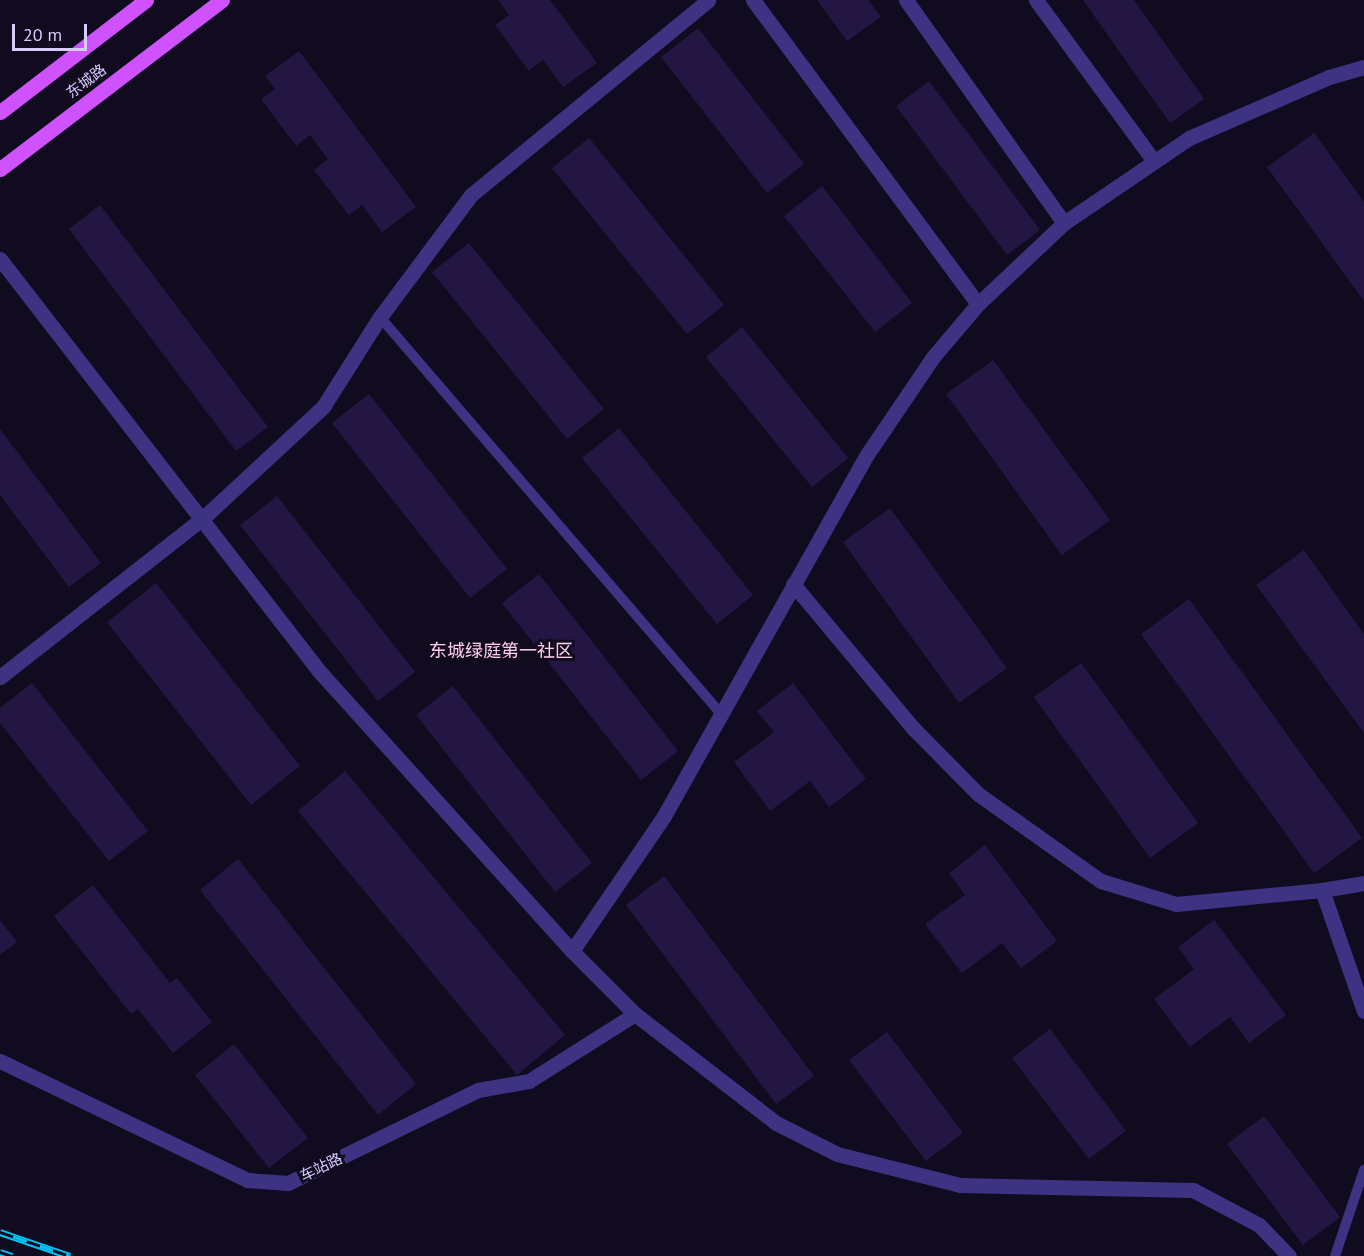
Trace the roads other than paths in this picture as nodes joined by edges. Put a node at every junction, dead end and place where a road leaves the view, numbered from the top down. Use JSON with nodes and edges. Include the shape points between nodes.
{"nodes":[{"id":1,"x":146,"y":0,"type":"edge"},
{"id":2,"x":222,"y":0,"type":"edge"},
{"id":3,"x":708,"y":0,"type":"edge"},
{"id":4,"x":753,"y":0,"type":"edge"},
{"id":5,"x":906,"y":0,"type":"edge"},
{"id":6,"x":1036,"y":0,"type":"edge"},
{"id":7,"x":1364,"y":66,"type":"edge"},
{"id":8,"x":0,"y":112,"type":"edge"},
{"id":9,"x":1154,"y":161,"type":"junction"},
{"id":10,"x":0,"y":169,"type":"edge"},
{"id":11,"x":1064,"y":223,"type":"junction"},
{"id":12,"x":0,"y":259,"type":"edge"},
{"id":13,"x":978,"y":304,"type":"junction"},
{"id":14,"x":380,"y":317,"type":"junction"},
{"id":15,"x":203,"y":518,"type":"junction"},
{"id":16,"x":793,"y":584,"type":"junction"},
{"id":17,"x":0,"y":677,"type":"edge"},
{"id":18,"x":722,"y":715,"type":"junction"},
{"id":19,"x":1364,"y":882,"type":"edge"},
{"id":20,"x":1322,"y":890,"type":"junction"},
{"id":21,"x":572,"y":951,"type":"junction"},
{"id":22,"x":1364,"y":1011,"type":"edge"},
{"id":23,"x":635,"y":1014,"type":"junction"},
{"id":24,"x":0,"y":1061,"type":"edge"},
{"id":25,"x":1364,"y":1170,"type":"edge"},
{"id":26,"x":1289,"y":1256,"type":"edge"},
{"id":27,"x":1335,"y":1256,"type":"edge"}],
"edges":[{"from":1,"to":8,"type":"main road","name":"东城路"},
{"from":2,"to":10,"type":"main road","name":"东城路"},
{"from":3,"to":14,"type":"street","via":[[471,195]]},
{"from":4,"to":13,"type":"street"},
{"from":5,"to":11,"type":"street"},
{"from":6,"to":9,"type":"street"},
{"from":7,"to":9,"type":"street","via":[[1189,138]]},
{"from":9,"to":11,"type":"street"},
{"from":11,"to":13,"type":"street"},
{"from":12,"to":15,"type":"street"},
{"from":13,"to":16,"type":"street","via":[[933,357],[866,456]]},
{"from":14,"to":15,"type":"street","via":[[323,407]]},
{"from":14,"to":18,"type":"lane"},
{"from":15,"to":17,"type":"street"},
{"from":15,"to":21,"type":"street","via":[[319,671]]},
{"from":16,"to":18,"type":"street"},
{"from":16,"to":20,"type":"street","via":[[914,729],[978,794],[1101,881],[1176,904]]},
{"from":18,"to":21,"type":"street","via":[[664,816]]},
{"from":19,"to":20,"type":"street"},
{"from":20,"to":22,"type":"street"},
{"from":21,"to":23,"type":"street"},
{"from":23,"to":24,"type":"street","name":"车站路","via":[[530,1081],[478,1090],[288,1183],[247,1180]]},
{"from":23,"to":26,"type":"street","via":[[776,1123],[837,1154],[960,1185],[1193,1190],[1259,1225]]},
{"from":25,"to":27,"type":"lane"}]}
